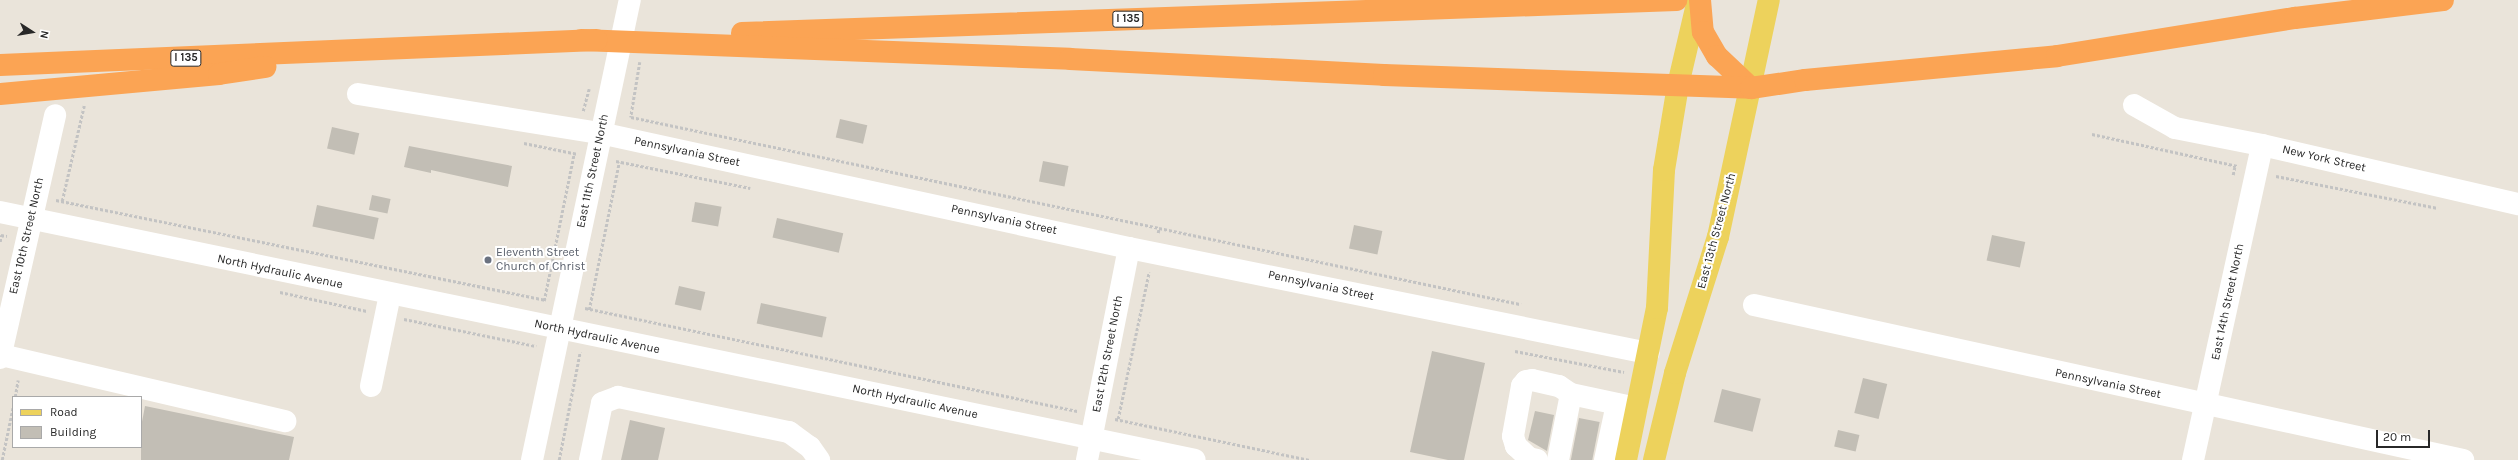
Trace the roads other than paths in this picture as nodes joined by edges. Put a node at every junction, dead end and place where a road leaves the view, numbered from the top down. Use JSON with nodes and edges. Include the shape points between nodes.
{"nodes":[{"id":1,"x":630,"y":0,"type":"edge"},
{"id":2,"x":1676,"y":0,"type":"edge"},
{"id":3,"x":1699,"y":0,"type":"edge"},
{"id":4,"x":1769,"y":0,"type":"edge"},
{"id":5,"x":2443,"y":0,"type":"edge"},
{"id":6,"x":581,"y":40,"type":"junction"},
{"id":7,"x":372,"y":51,"type":"junction"},
{"id":8,"x":0,"y":65,"type":"edge"},
{"id":9,"x":1678,"y":85,"type":"junction"},
{"id":10,"x":1751,"y":88,"type":"junction"},
{"id":11,"x":0,"y":94,"type":"edge"},
{"id":12,"x":358,"y":94,"type":"dead end"},
{"id":13,"x":2134,"y":105,"type":"dead end"},
{"id":14,"x":55,"y":115,"type":"dead end"},
{"id":15,"x":600,"y":133,"type":"junction"},
{"id":16,"x":2262,"y":145,"type":"junction"},
{"id":17,"x":2518,"y":204,"type":"edge"},
{"id":18,"x":0,"y":212,"type":"edge"},
{"id":19,"x":30,"y":220,"type":"junction"},
{"id":20,"x":1127,"y":257,"type":"junction"},
{"id":21,"x":390,"y":294,"type":"junction"},
{"id":22,"x":1754,"y":306,"type":"dead end"},
{"id":23,"x":560,"y":329,"type":"junction"},
{"id":24,"x":1648,"y":353,"type":"junction"},
{"id":25,"x":0,"y":356,"type":"edge"},
{"id":26,"x":371,"y":386,"type":"dead end"},
{"id":27,"x":1570,"y":394,"type":"junction"},
{"id":28,"x":2205,"y":405,"type":"junction"},
{"id":29,"x":1627,"y":406,"type":"junction"},
{"id":30,"x":285,"y":421,"type":"dead end"},
{"id":31,"x":1091,"y":439,"type":"junction"},
{"id":32,"x":532,"y":460,"type":"edge"},
{"id":33,"x":590,"y":460,"type":"edge"},
{"id":34,"x":819,"y":460,"type":"edge"},
{"id":35,"x":1087,"y":460,"type":"edge"},
{"id":36,"x":1195,"y":460,"type":"edge"},
{"id":37,"x":1538,"y":460,"type":"edge"},
{"id":38,"x":1558,"y":460,"type":"edge"},
{"id":39,"x":1605,"y":460,"type":"edge"},
{"id":40,"x":1626,"y":460,"type":"edge"},
{"id":41,"x":1654,"y":460,"type":"edge"},
{"id":42,"x":2193,"y":460,"type":"edge"},
{"id":43,"x":2463,"y":460,"type":"edge"}],
"edges":[{"from":1,"to":15,"type":"street","name":"East 11th Street North"},
{"from":2,"to":6,"type":"highway","number":"I 135","via":[[992,22]]},
{"from":3,"to":9,"type":"main road"},
{"from":3,"to":10,"type":"highway","via":[[1703,32],[1717,56]]},
{"from":4,"to":10,"type":"main road","name":"East 13th Street North"},
{"from":5,"to":10,"type":"highway","via":[[2295,18],[2057,56],[1805,80]]},
{"from":6,"to":7,"type":"highway","number":"I 135"},
{"from":6,"to":9,"type":"highway","via":[[1070,59],[1384,75]]},
{"from":7,"to":8,"type":"highway","number":"I 135"},
{"from":7,"to":11,"type":"highway","via":[[219,74]]},
{"from":9,"to":10,"type":"highway"},
{"from":9,"to":24,"type":"main road","via":[[1664,170],[1657,308]]},
{"from":10,"to":41,"type":"main road","name":"East 13th Street North","via":[[1718,237],[1675,373]]},
{"from":12,"to":15,"type":"street","name":"Pennsylvania Street"},
{"from":13,"to":16,"type":"street","name":"New York Street","via":[[2175,128]]},
{"from":14,"to":19,"type":"street","name":"East 10th Street North"},
{"from":15,"to":20,"type":"street","name":"Pennsylvania Street"},
{"from":15,"to":23,"type":"street","name":"East 11th Street North"},
{"from":16,"to":17,"type":"street","name":"New York Street"},
{"from":16,"to":28,"type":"street","name":"East 14th Street North"},
{"from":18,"to":19,"type":"street","name":"North Hydraulic Avenue"},
{"from":19,"to":21,"type":"street","name":"North Hydraulic Avenue"},
{"from":19,"to":25,"type":"street","name":"East 10th Street North"},
{"from":20,"to":24,"type":"street","name":"Pennsylvania Street"},
{"from":20,"to":31,"type":"street","name":"East 12th Street North"},
{"from":21,"to":23,"type":"street","name":"North Hydraulic Avenue"},
{"from":21,"to":26,"type":"street"},
{"from":22,"to":28,"type":"street","name":"Pennsylvania Street"},
{"from":23,"to":31,"type":"street","name":"North Hydraulic Avenue"},
{"from":23,"to":32,"type":"street","name":"East 11th Street North"},
{"from":24,"to":29,"type":"main road"},
{"from":25,"to":30,"type":"street"},
{"from":27,"to":29,"type":"street"},
{"from":27,"to":37,"type":"street","via":[[1559,386],[1532,380],[1526,381],[1522,386],[1513,436],[1516,446],[1529,458]]},
{"from":27,"to":38,"type":"street"},
{"from":28,"to":42,"type":"street","name":"East 14th Street North"},
{"from":28,"to":43,"type":"street","name":"Pennsylvania Street"},
{"from":29,"to":39,"type":"street"},
{"from":29,"to":40,"type":"main road"},
{"from":31,"to":35,"type":"street","name":"East 12th Street North"},
{"from":31,"to":36,"type":"street","name":"North Hydraulic Avenue"},
{"from":33,"to":34,"type":"street","via":[[602,403],[618,397],[789,432],[810,447]]}]}
